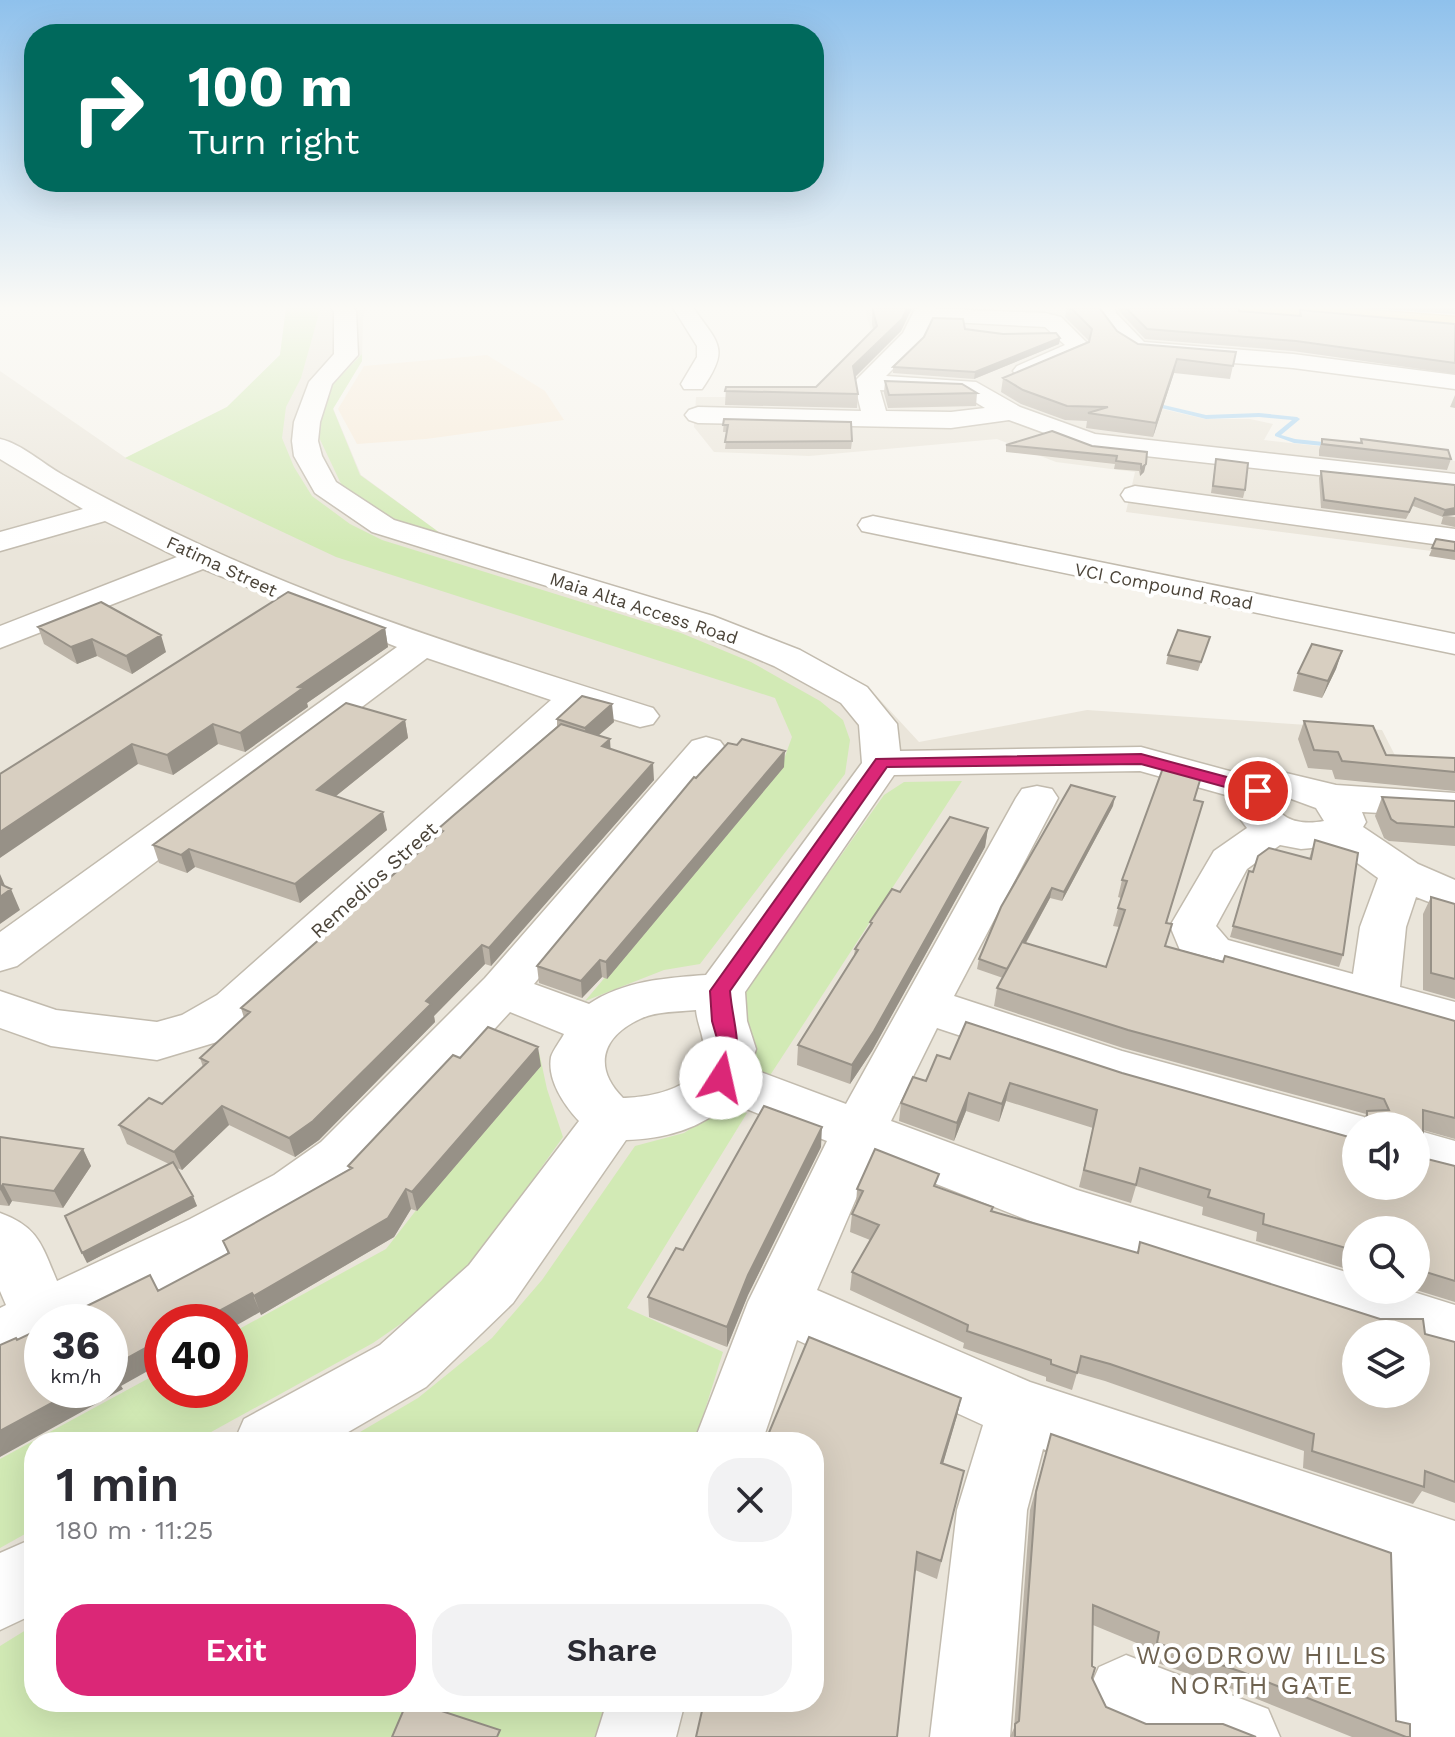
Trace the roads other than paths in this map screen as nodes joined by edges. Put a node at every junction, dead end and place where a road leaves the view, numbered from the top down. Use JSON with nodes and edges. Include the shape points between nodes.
{"nodes":[{"id":1,"x":319,"y":387,"type":"edge"},
{"id":2,"x":867,"y":387,"type":"edge"},
{"id":3,"x":942,"y":387,"type":"edge"},
{"id":4,"x":976,"y":387,"type":"edge"},
{"id":5,"x":971,"y":389,"type":"junction"},
{"id":6,"x":1011,"y":412,"type":"junction"},
{"id":7,"x":774,"y":414,"type":"junction"},
{"id":8,"x":698,"y":415,"type":"dead end"},
{"id":9,"x":875,"y":417,"type":"junction"},
{"id":10,"x":768,"y":445,"type":"edge"},
{"id":11,"x":0,"y":447,"type":"edge"},
{"id":12,"x":1196,"y":455,"type":"junction"},
{"id":13,"x":1299,"y":467,"type":"junction"},
{"id":14,"x":1392,"y":476,"type":"junction"},
{"id":15,"x":1455,"y":482,"type":"edge"},
{"id":16,"x":1135,"y":495,"type":"dead end"},
{"id":17,"x":1192,"y":503,"type":"junction"},
{"id":18,"x":108,"y":511,"type":"junction"},
{"id":19,"x":1303,"y":518,"type":"junction"},
{"id":20,"x":873,"y":525,"type":"dead end"},
{"id":21,"x":1407,"y":531,"type":"junction"},
{"id":22,"x":1455,"y":538,"type":"edge"},
{"id":23,"x":0,"y":542,"type":"edge"},
{"id":24,"x":201,"y":559,"type":"junction"},
{"id":25,"x":287,"y":596,"type":"junction"},
{"id":26,"x":248,"y":620,"type":"edge"},
{"id":27,"x":0,"y":638,"type":"edge"},
{"id":28,"x":1455,"y":644,"type":"edge"},
{"id":29,"x":422,"y":645,"type":"junction"},
{"id":30,"x":577,"y":696,"type":"junction"},
{"id":31,"x":640,"y":716,"type":"dead end"},
{"id":32,"x":706,"y":749,"type":"dead end"},
{"id":33,"x":882,"y":763,"type":"junction"},
{"id":34,"x":1037,"y":798,"type":"dead end"},
{"id":35,"x":1455,"y":805,"type":"edge"},
{"id":36,"x":1267,"y":810,"type":"junction"},
{"id":37,"x":1334,"y":814,"type":"junction"},
{"id":38,"x":1402,"y":874,"type":"junction"},
{"id":39,"x":1455,"y":897,"type":"edge"},
{"id":40,"x":0,"y":955,"type":"edge"},
{"id":41,"x":502,"y":990,"type":"junction"},
{"id":42,"x":720,"y":991,"type":"junction"},
{"id":43,"x":1375,"y":996,"type":"junction"},
{"id":44,"x":924,"y":1005,"type":"junction"},
{"id":45,"x":0,"y":1009,"type":"edge"},
{"id":46,"x":580,"y":1020,"type":"junction"},
{"id":47,"x":1455,"y":1020,"type":"edge"},
{"id":48,"x":721,"y":1078,"type":"junction"},
{"id":49,"x":611,"y":1119,"type":"junction"},
{"id":50,"x":859,"y":1131,"type":"junction"},
{"id":51,"x":1342,"y":1131,"type":"edge"},
{"id":52,"x":1430,"y":1156,"type":"edge"},
{"id":53,"x":1455,"y":1163,"type":"edge"},
{"id":54,"x":0,"y":1238,"type":"edge"},
{"id":55,"x":779,"y":1302,"type":"junction"},
{"id":56,"x":21,"y":1327,"type":"edge"},
{"id":57,"x":1455,"y":1333,"type":"edge"},
{"id":58,"x":1021,"y":1410,"type":"junction"},
{"id":59,"x":286,"y":1432,"type":"edge"},
{"id":60,"x":732,"y":1432,"type":"edge"},
{"id":61,"x":1436,"y":1550,"type":"edge"},
{"id":62,"x":24,"y":1580,"type":"edge"},
{"id":63,"x":0,"y":1593,"type":"edge"},
{"id":64,"x":1126,"y":1694,"type":"dead end"},
{"id":65,"x":643,"y":1712,"type":"edge"},
{"id":66,"x":636,"y":1737,"type":"edge"},
{"id":67,"x":970,"y":1737,"type":"edge"},
{"id":68,"x":1240,"y":1737,"type":"edge"},
{"id":69,"x":1425,"y":1737,"type":"edge"}],
"edges":[{"from":1,"to":33,"type":"street","name":"Maia Alta Access Road","via":[[305,441],[314,471],[325,487],[383,526],[701,623],[787,658],[854,695],[878,724]]},
{"from":2,"to":9,"type":"street"},
{"from":3,"to":5,"type":"street"},
{"from":4,"to":5,"type":"street"},
{"from":5,"to":6,"type":"street"},
{"from":6,"to":9,"type":"street","via":[[954,429]]},
{"from":6,"to":12,"type":"street","via":[[1075,439],[1109,433]]},
{"from":7,"to":8,"type":"street"},
{"from":7,"to":9,"type":"street"},
{"from":7,"to":10,"type":"street"},
{"from":11,"to":18,"type":"street","name":"Fatima Street"},
{"from":12,"to":13,"type":"street"},
{"from":12,"to":17,"type":"street"},
{"from":13,"to":14,"type":"street"},
{"from":13,"to":19,"type":"street"},
{"from":14,"to":15,"type":"street"},
{"from":14,"to":21,"type":"street"},
{"from":16,"to":17,"type":"street"},
{"from":17,"to":19,"type":"street"},
{"from":18,"to":23,"type":"street"},
{"from":18,"to":24,"type":"street","name":"Fatima Street"},
{"from":19,"to":21,"type":"street"},
{"from":20,"to":28,"type":"street","name":"VCI Compound Road"},
{"from":21,"to":22,"type":"street"},
{"from":24,"to":25,"type":"street","name":"Fatima Street"},
{"from":24,"to":27,"type":"street"},
{"from":25,"to":26,"type":"street"},
{"from":25,"to":29,"type":"street","name":"Fatima Street"},
{"from":29,"to":30,"type":"street","name":"Fatima Street"},
{"from":29,"to":40,"type":"street"},
{"from":30,"to":31,"type":"street","name":"Fatima Street"},
{"from":30,"to":45,"type":"street","name":"Remedios Street","via":[[235,1007],[199,1029],[157,1041],[51,1028]]},
{"from":32,"to":41,"type":"street"},
{"from":33,"to":36,"type":"street","via":[[1141,759]]},
{"from":33,"to":42,"type":"street"},
{"from":34,"to":44,"type":"street"},
{"from":35,"to":37,"type":"street"},
{"from":36,"to":37,"type":"street","via":[[1286,785],[1304,787]]},
{"from":36,"to":43,"type":"street","via":[[1229,861],[1193,926],[1197,939],[1212,952]]},
{"from":37,"to":38,"type":"street"},
{"from":38,"to":39,"type":"street"},
{"from":38,"to":43,"type":"street","via":[[1383,927]]},
{"from":41,"to":46,"type":"street"},
{"from":41,"to":56,"type":"street","via":[[341,1158],[306,1183],[211,1237]]},
{"from":42,"to":46,"type":"street","via":[[661,996]]},
{"from":42,"to":48,"type":"street","via":[[730,1049]]},
{"from":43,"to":47,"type":"street"},
{"from":44,"to":50,"type":"street"},
{"from":44,"to":51,"type":"street","via":[[1118,1069]]},
{"from":46,"to":49,"type":"street","via":[[577,1057],[583,1091]]},
{"from":48,"to":49,"type":"street","via":[[695,1103],[655,1118]]},
{"from":48,"to":50,"type":"street"},
{"from":49,"to":59,"type":"street","via":[[491,1284],[403,1366]]},
{"from":50,"to":55,"type":"street"},
{"from":50,"to":57,"type":"street","via":[[1068,1211]]},
{"from":52,"to":53,"type":"street"},
{"from":54,"to":56,"type":"street","via":[[14,1250]]},
{"from":55,"to":58,"type":"street"},
{"from":55,"to":60,"type":"street"},
{"from":58,"to":61,"type":"street"},
{"from":58,"to":67,"type":"street","via":[[992,1510]]},
{"from":61,"to":69,"type":"street"},
{"from":62,"to":63,"type":"street"},
{"from":64,"to":68,"type":"street"},
{"from":65,"to":66,"type":"street"}]}
